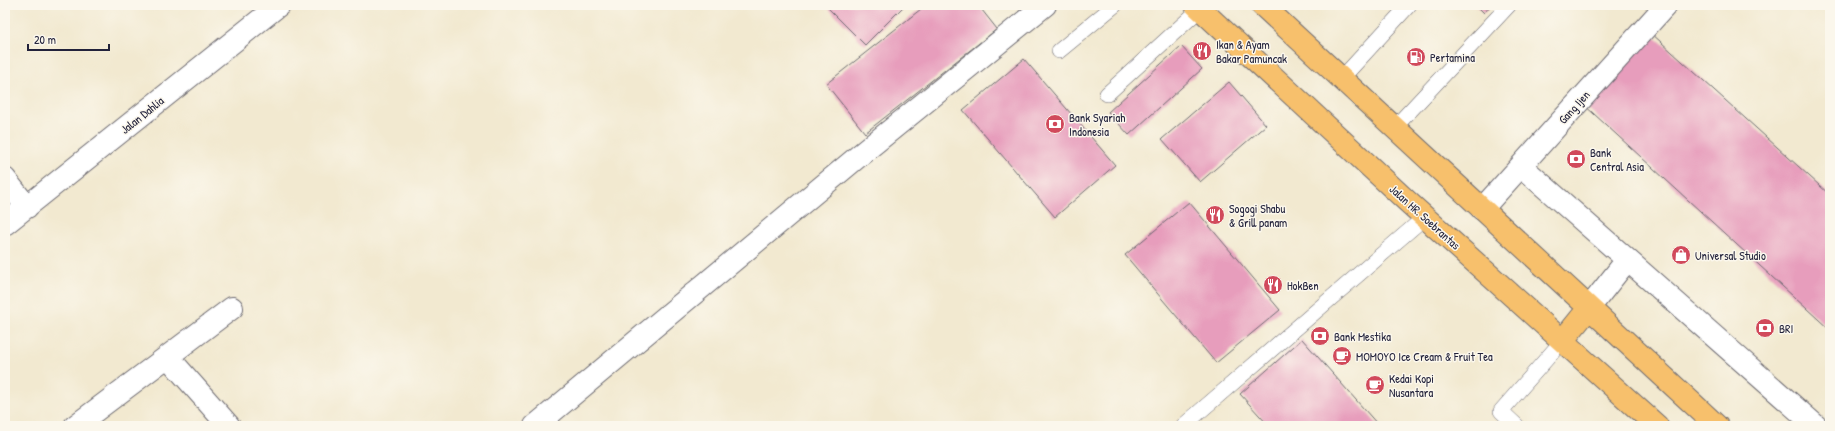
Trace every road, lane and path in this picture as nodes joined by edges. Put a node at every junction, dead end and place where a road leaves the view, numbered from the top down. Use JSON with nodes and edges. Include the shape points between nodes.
{"nodes":[{"id":1,"x":279,"y":5,"type":"edge"},
{"id":2,"x":1044,"y":5,"type":"edge"},
{"id":3,"x":1115,"y":5,"type":"edge"},
{"id":4,"x":1262,"y":5,"type":"edge"},
{"id":5,"x":1409,"y":5,"type":"edge"},
{"id":6,"x":1510,"y":5,"type":"edge"},
{"id":7,"x":1666,"y":5,"type":"edge"},
{"id":8,"x":1198,"y":7,"type":"edge"},
{"id":9,"x":1059,"y":51,"type":"dead end"},
{"id":10,"x":1342,"y":78,"type":"junction"},
{"id":11,"x":1107,"y":94,"type":"dead end"},
{"id":12,"x":1395,"y":127,"type":"junction"},
{"id":13,"x":1521,"y":166,"type":"junction"},
{"id":14,"x":5,"y":179,"type":"edge"},
{"id":15,"x":27,"y":207,"type":"junction"},
{"id":16,"x":1482,"y":209,"type":"junction"},
{"id":17,"x":1425,"y":217,"type":"junction"},
{"id":18,"x":5,"y":224,"type":"edge"},
{"id":19,"x":1627,"y":260,"type":"junction"},
{"id":20,"x":232,"y":308,"type":"dead end"},
{"id":21,"x":1590,"y":308,"type":"junction"},
{"id":22,"x":1563,"y":340,"type":"junction"},
{"id":23,"x":168,"y":357,"type":"junction"},
{"id":24,"x":75,"y":426,"type":"edge"},
{"id":25,"x":229,"y":426,"type":"edge"},
{"id":26,"x":535,"y":426,"type":"edge"},
{"id":27,"x":1183,"y":426,"type":"edge"},
{"id":28,"x":1518,"y":426,"type":"edge"},
{"id":29,"x":1656,"y":426,"type":"edge"},
{"id":30,"x":1717,"y":426,"type":"edge"},
{"id":31,"x":1816,"y":426,"type":"edge"}],
"edges":[{"from":1,"to":15,"type":"street","name":"Jalan Dahlia"},
{"from":2,"to":26,"type":"street","via":[[860,154]]},
{"from":3,"to":9,"type":"lane"},
{"from":4,"to":10,"type":"main road"},
{"from":5,"to":10,"type":"lane"},
{"from":6,"to":12,"type":"lane"},
{"from":7,"to":13,"type":"street","name":"Gang Ijen"},
{"from":8,"to":11,"type":"lane"},
{"from":8,"to":17,"type":"main road","name":"Jalan HR. Soebrantas"},
{"from":10,"to":12,"type":"main road"},
{"from":12,"to":16,"type":"main road"},
{"from":13,"to":16,"type":"street","name":"Gang Ijen"},
{"from":13,"to":19,"type":"street"},
{"from":14,"to":15,"type":"street"},
{"from":15,"to":18,"type":"street","name":"Jalan Dahlia"},
{"from":16,"to":21,"type":"main road"},
{"from":17,"to":22,"type":"main road","name":"Jalan HR. Soebrantas"},
{"from":17,"to":27,"type":"lane"},
{"from":19,"to":21,"type":"street"},
{"from":19,"to":31,"type":"street"},
{"from":20,"to":23,"type":"street"},
{"from":21,"to":22,"type":"main road"},
{"from":21,"to":30,"type":"main road"},
{"from":22,"to":28,"type":"lane","via":[[1501,411]]},
{"from":22,"to":29,"type":"main road","name":"Jalan HR. Soebrantas"},
{"from":23,"to":24,"type":"street"},
{"from":23,"to":25,"type":"street"}]}
